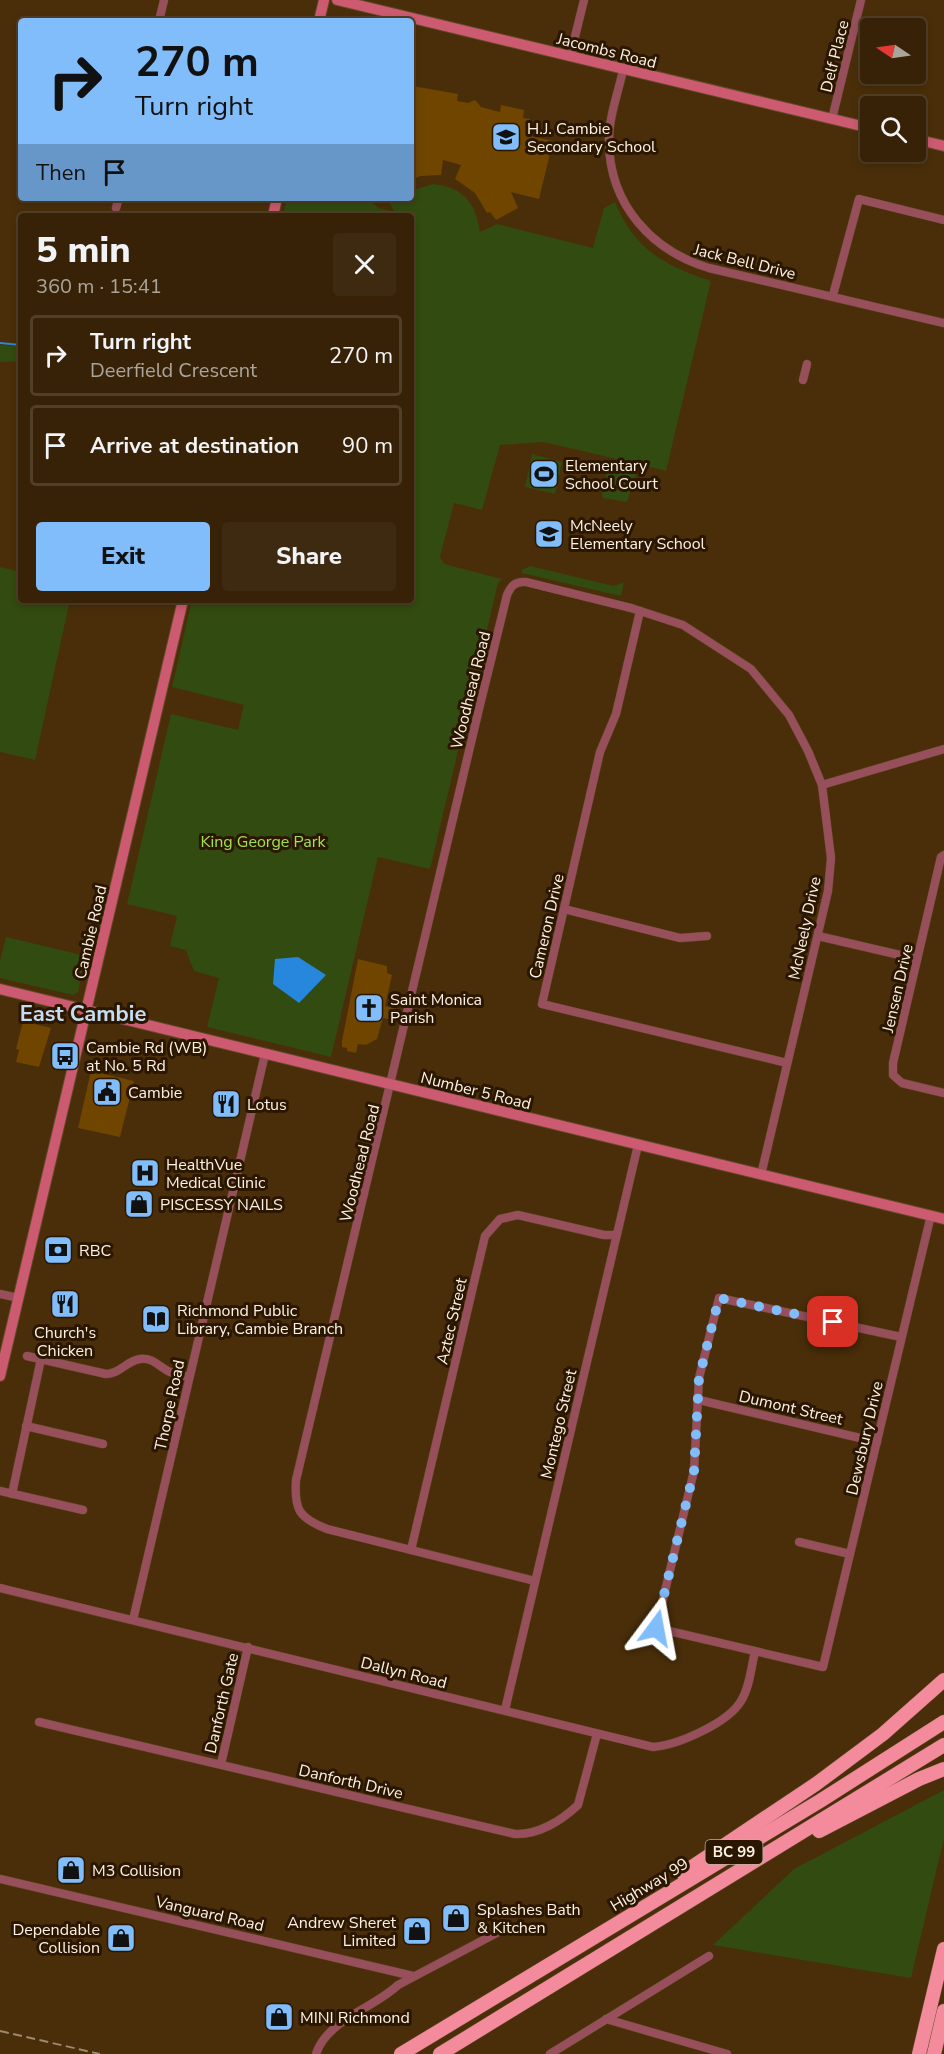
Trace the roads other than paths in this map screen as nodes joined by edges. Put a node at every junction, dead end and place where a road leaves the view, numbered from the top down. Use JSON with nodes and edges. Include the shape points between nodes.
{"nodes":[{"id":1,"x":164,"y":0,"type":"edge"},
{"id":2,"x":324,"y":0,"type":"edge"},
{"id":3,"x":337,"y":0,"type":"edge"},
{"id":4,"x":584,"y":0,"type":"edge"},
{"id":5,"x":861,"y":0,"type":"edge"},
{"id":6,"x":160,"y":18,"type":"edge"},
{"id":7,"x":320,"y":18,"type":"edge"},
{"id":8,"x":411,"y":18,"type":"edge"},
{"id":9,"x":414,"y":19,"type":"edge"},
{"id":10,"x":570,"y":57,"type":"junction"},
{"id":11,"x":623,"y":70,"type":"junction"},
{"id":12,"x":832,"y":119,"type":"junction"},
{"id":13,"x":860,"y":126,"type":"edge"},
{"id":14,"x":926,"y":142,"type":"edge"},
{"id":15,"x":944,"y":146,"type":"edge"},
{"id":16,"x":118,"y":201,"type":"edge"},
{"id":17,"x":116,"y":208,"type":"dead end"},
{"id":18,"x":944,"y":220,"type":"edge"},
{"id":19,"x":833,"y":295,"type":"junction"},
{"id":20,"x":944,"y":323,"type":"edge"},
{"id":21,"x":807,"y":364,"type":"dead end"},
{"id":22,"x":803,"y":380,"type":"dead end"},
{"id":23,"x":516,"y":583,"type":"joint"},
{"id":24,"x":182,"y":603,"type":"edge"},
{"id":25,"x":640,"y":611,"type":"junction"},
{"id":26,"x":944,"y":750,"type":"edge"},
{"id":27,"x":822,"y":785,"type":"junction"},
{"id":28,"x":944,"y":855,"type":"edge"},
{"id":29,"x":564,"y":909,"type":"junction"},
{"id":30,"x":707,"y":936,"type":"dead end"},
{"id":31,"x":818,"y":936,"type":"junction"},
{"id":32,"x":917,"y":959,"type":"junction"},
{"id":33,"x":0,"y":990,"type":"edge"},
{"id":34,"x":88,"y":1010,"type":"junction"},
{"id":35,"x":265,"y":1054,"type":"junction"},
{"id":36,"x":787,"y":1063,"type":"junction"},
{"id":37,"x":391,"y":1084,"type":"junction"},
{"id":38,"x":944,"y":1093,"type":"edge"},
{"id":39,"x":638,"y":1145,"type":"junction"},
{"id":40,"x":761,"y":1175,"type":"junction"},
{"id":41,"x":931,"y":1215,"type":"junction"},
{"id":42,"x":944,"y":1219,"type":"edge"},
{"id":43,"x":616,"y":1235,"type":"junction"},
{"id":44,"x":0,"y":1294,"type":"edge"},
{"id":45,"x":19,"y":1298,"type":"junction"},
{"id":46,"x":901,"y":1337,"type":"junction"},
{"id":47,"x":27,"y":1356,"type":"dead end"},
{"id":48,"x":2,"y":1359,"type":"edge"},
{"id":49,"x":41,"y":1359,"type":"junction"},
{"id":50,"x":0,"y":1376,"type":"edge"},
{"id":51,"x":189,"y":1377,"type":"junction"},
{"id":52,"x":699,"y":1400,"type":"junction"},
{"id":53,"x":26,"y":1426,"type":"junction"},
{"id":54,"x":877,"y":1442,"type":"junction"},
{"id":55,"x":103,"y":1444,"type":"dead end"},
{"id":56,"x":0,"y":1491,"type":"edge"},
{"id":57,"x":12,"y":1494,"type":"junction"},
{"id":58,"x":83,"y":1510,"type":"dead end"},
{"id":59,"x":799,"y":1542,"type":"dead end"},
{"id":60,"x":411,"y":1550,"type":"junction"},
{"id":61,"x":850,"y":1554,"type":"junction"},
{"id":62,"x":536,"y":1581,"type":"junction"},
{"id":63,"x":0,"y":1588,"type":"edge"},
{"id":64,"x":133,"y":1620,"type":"junction"},
{"id":65,"x":248,"y":1647,"type":"junction"},
{"id":66,"x":755,"y":1652,"type":"junction"},
{"id":67,"x":944,"y":1680,"type":"edge"},
{"id":68,"x":505,"y":1710,"type":"junction"},
{"id":69,"x":39,"y":1722,"type":"dead end"},
{"id":70,"x":944,"y":1722,"type":"edge"},
{"id":71,"x":597,"y":1734,"type":"junction"},
{"id":72,"x":944,"y":1745,"type":"edge"},
{"id":73,"x":221,"y":1764,"type":"junction"},
{"id":74,"x":944,"y":1769,"type":"edge"},
{"id":75,"x":0,"y":1879,"type":"edge"},
{"id":76,"x":654,"y":1921,"type":"junction"},
{"id":77,"x":510,"y":1926,"type":"dead end"},
{"id":78,"x":944,"y":1949,"type":"edge"},
{"id":79,"x":709,"y":1956,"type":"dead end"},
{"id":80,"x":413,"y":1976,"type":"junction"},
{"id":81,"x":522,"y":1979,"type":"junction"},
{"id":82,"x":944,"y":2011,"type":"edge"},
{"id":83,"x":606,"y":2019,"type":"junction"},
{"id":84,"x":316,"y":2054,"type":"edge"},
{"id":85,"x":401,"y":2054,"type":"edge"},
{"id":86,"x":440,"y":2054,"type":"edge"},
{"id":87,"x":550,"y":2054,"type":"edge"},
{"id":88,"x":727,"y":2054,"type":"edge"},
{"id":89,"x":919,"y":2054,"type":"edge"},
{"id":90,"x":934,"y":2054,"type":"edge"}],
"edges":[{"from":1,"to":6,"type":"street"},
{"from":2,"to":7,"type":"main road"},
{"from":3,"to":8,"type":"main road","name":"Jacombs Road"},
{"from":4,"to":10,"type":"street"},
{"from":5,"to":12,"type":"street","name":"Delf Place"},
{"from":9,"to":10,"type":"main road","name":"Jacombs Road"},
{"from":10,"to":11,"type":"main road","name":"Jacombs Road"},
{"from":11,"to":12,"type":"main road","name":"Jacombs Road"},
{"from":11,"to":19,"type":"street","name":"Jack Bell Drive","via":[[610,124],[609,152],[617,187],[636,222],[660,245],[694,264]]},
{"from":12,"to":13,"type":"main road","name":"Jacombs Road"},
{"from":14,"to":15,"type":"main road"},
{"from":16,"to":17,"type":"street"},
{"from":18,"to":19,"type":"street","via":[[858,199]]},
{"from":19,"to":20,"type":"street","name":"Jack Bell Drive"},
{"from":21,"to":22,"type":"street"},
{"from":23,"to":25,"type":"street","name":"McNeely Drive","via":[[526,582]]},
{"from":23,"to":37,"type":"street","name":"Woodhead Road","via":[[510,587],[497,634]]},
{"from":24,"to":34,"type":"main road","name":"Cambie Road"},
{"from":25,"to":27,"type":"street","name":"McNeely Drive","via":[[683,625],[751,669],[789,715]]},
{"from":25,"to":29,"type":"street","name":"Cameron Drive","via":[[616,714],[600,752]]},
{"from":26,"to":27,"type":"street"},
{"from":27,"to":31,"type":"street","name":"McNeely Drive","via":[[831,858]]},
{"from":28,"to":32,"type":"street","name":"Jensen Drive"},
{"from":29,"to":30,"type":"street","via":[[680,938]]},
{"from":29,"to":36,"type":"street","name":"Cameron Drive","via":[[542,1004]]},
{"from":31,"to":32,"type":"street"},
{"from":31,"to":36,"type":"street","name":"McNeely Drive"},
{"from":32,"to":38,"type":"street","name":"Jensen Drive","via":[[892,1075],[902,1083]]},
{"from":33,"to":34,"type":"main road","name":"Number 5 Road"},
{"from":34,"to":35,"type":"main road","name":"Number 5 Road"},
{"from":34,"to":45,"type":"main road","name":"Cambie Road"},
{"from":35,"to":37,"type":"main road","name":"Number 5 Road"},
{"from":35,"to":51,"type":"street","name":"Thorpe Road"},
{"from":36,"to":40,"type":"street","name":"McNeely Drive"},
{"from":37,"to":39,"type":"main road","name":"Number 5 Road"},
{"from":37,"to":60,"type":"street","name":"Woodhead Road","via":[[295,1495],[297,1506],[308,1521]]},
{"from":39,"to":40,"type":"main road","name":"Number 5 Road"},
{"from":39,"to":43,"type":"street","name":"Montego Street"},
{"from":40,"to":41,"type":"main road","name":"Number 5 Road"},
{"from":41,"to":42,"type":"main road","name":"Number 5 Road"},
{"from":41,"to":46,"type":"street","name":"Dewsbury Drive"},
{"from":43,"to":60,"type":"street","name":"Aztec Street","via":[[518,1215],[500,1219],[486,1236]]},
{"from":43,"to":62,"type":"street","name":"Montego Street"},
{"from":44,"to":45,"type":"street"},
{"from":45,"to":48,"type":"main road","name":"Cambie Road"},
{"from":46,"to":52,"type":"street","via":[[719,1298],[699,1378]]},
{"from":46,"to":54,"type":"street","name":"Dewsbury Drive"},
{"from":47,"to":49,"type":"street"},
{"from":48,"to":50,"type":"main road","name":"Cambie Road"},
{"from":49,"to":51,"type":"street","via":[[106,1374],[144,1359]]},
{"from":49,"to":53,"type":"street"},
{"from":51,"to":64,"type":"street","name":"Thorpe Road"},
{"from":52,"to":54,"type":"street","name":"Dumont Street"},
{"from":52,"to":66,"type":"street","via":[[694,1471],[656,1628]]},
{"from":53,"to":55,"type":"street"},
{"from":53,"to":57,"type":"street"},
{"from":54,"to":61,"type":"street","name":"Dewsbury Drive"},
{"from":56,"to":57,"type":"street"},
{"from":57,"to":58,"type":"street"},
{"from":59,"to":61,"type":"street"},
{"from":60,"to":62,"type":"street","name":"Woodhead Road"},
{"from":61,"to":66,"type":"street","name":"Dewsbury Drive","via":[[822,1667]]},
{"from":62,"to":68,"type":"street","name":"Montego Street"},
{"from":63,"to":64,"type":"street","name":"Dallyn Road"},
{"from":64,"to":65,"type":"street","name":"Dallyn Road"},
{"from":65,"to":68,"type":"street","name":"Dallyn Road"},
{"from":65,"to":73,"type":"street","name":"Danforth Gate"},
{"from":66,"to":71,"type":"street","name":"Dallyn Road","via":[[741,1701],[729,1714],[687,1740],[653,1747]]},
{"from":67,"to":81,"type":"highway","via":[[883,1734],[816,1784]]},
{"from":68,"to":71,"type":"street","name":"Dallyn Road"},
{"from":69,"to":73,"type":"street","name":"Danforth Drive"},
{"from":70,"to":81,"type":"highway","name":"Highway 99","number":"BC 99"},
{"from":71,"to":73,"type":"street","name":"Danforth Drive","via":[[578,1805],[540,1831],[527,1834]]},
{"from":72,"to":76,"type":"highway","name":"Highway 99","number":"BC 99"},
{"from":74,"to":76,"type":"highway"},
{"from":75,"to":80,"type":"street","name":"Vanguard Road"},
{"from":76,"to":86,"type":"highway","name":"Highway 99","number":"BC 99"},
{"from":77,"to":80,"type":"street"},
{"from":78,"to":89,"type":"highway"},
{"from":79,"to":83,"type":"street"},
{"from":80,"to":84,"type":"street","via":[[324,2038]]},
{"from":81,"to":85,"type":"highway","name":"Highway 99","number":"BC 99"},
{"from":82,"to":90,"type":"highway"},
{"from":83,"to":87,"type":"street"},
{"from":83,"to":88,"type":"street"}]}
